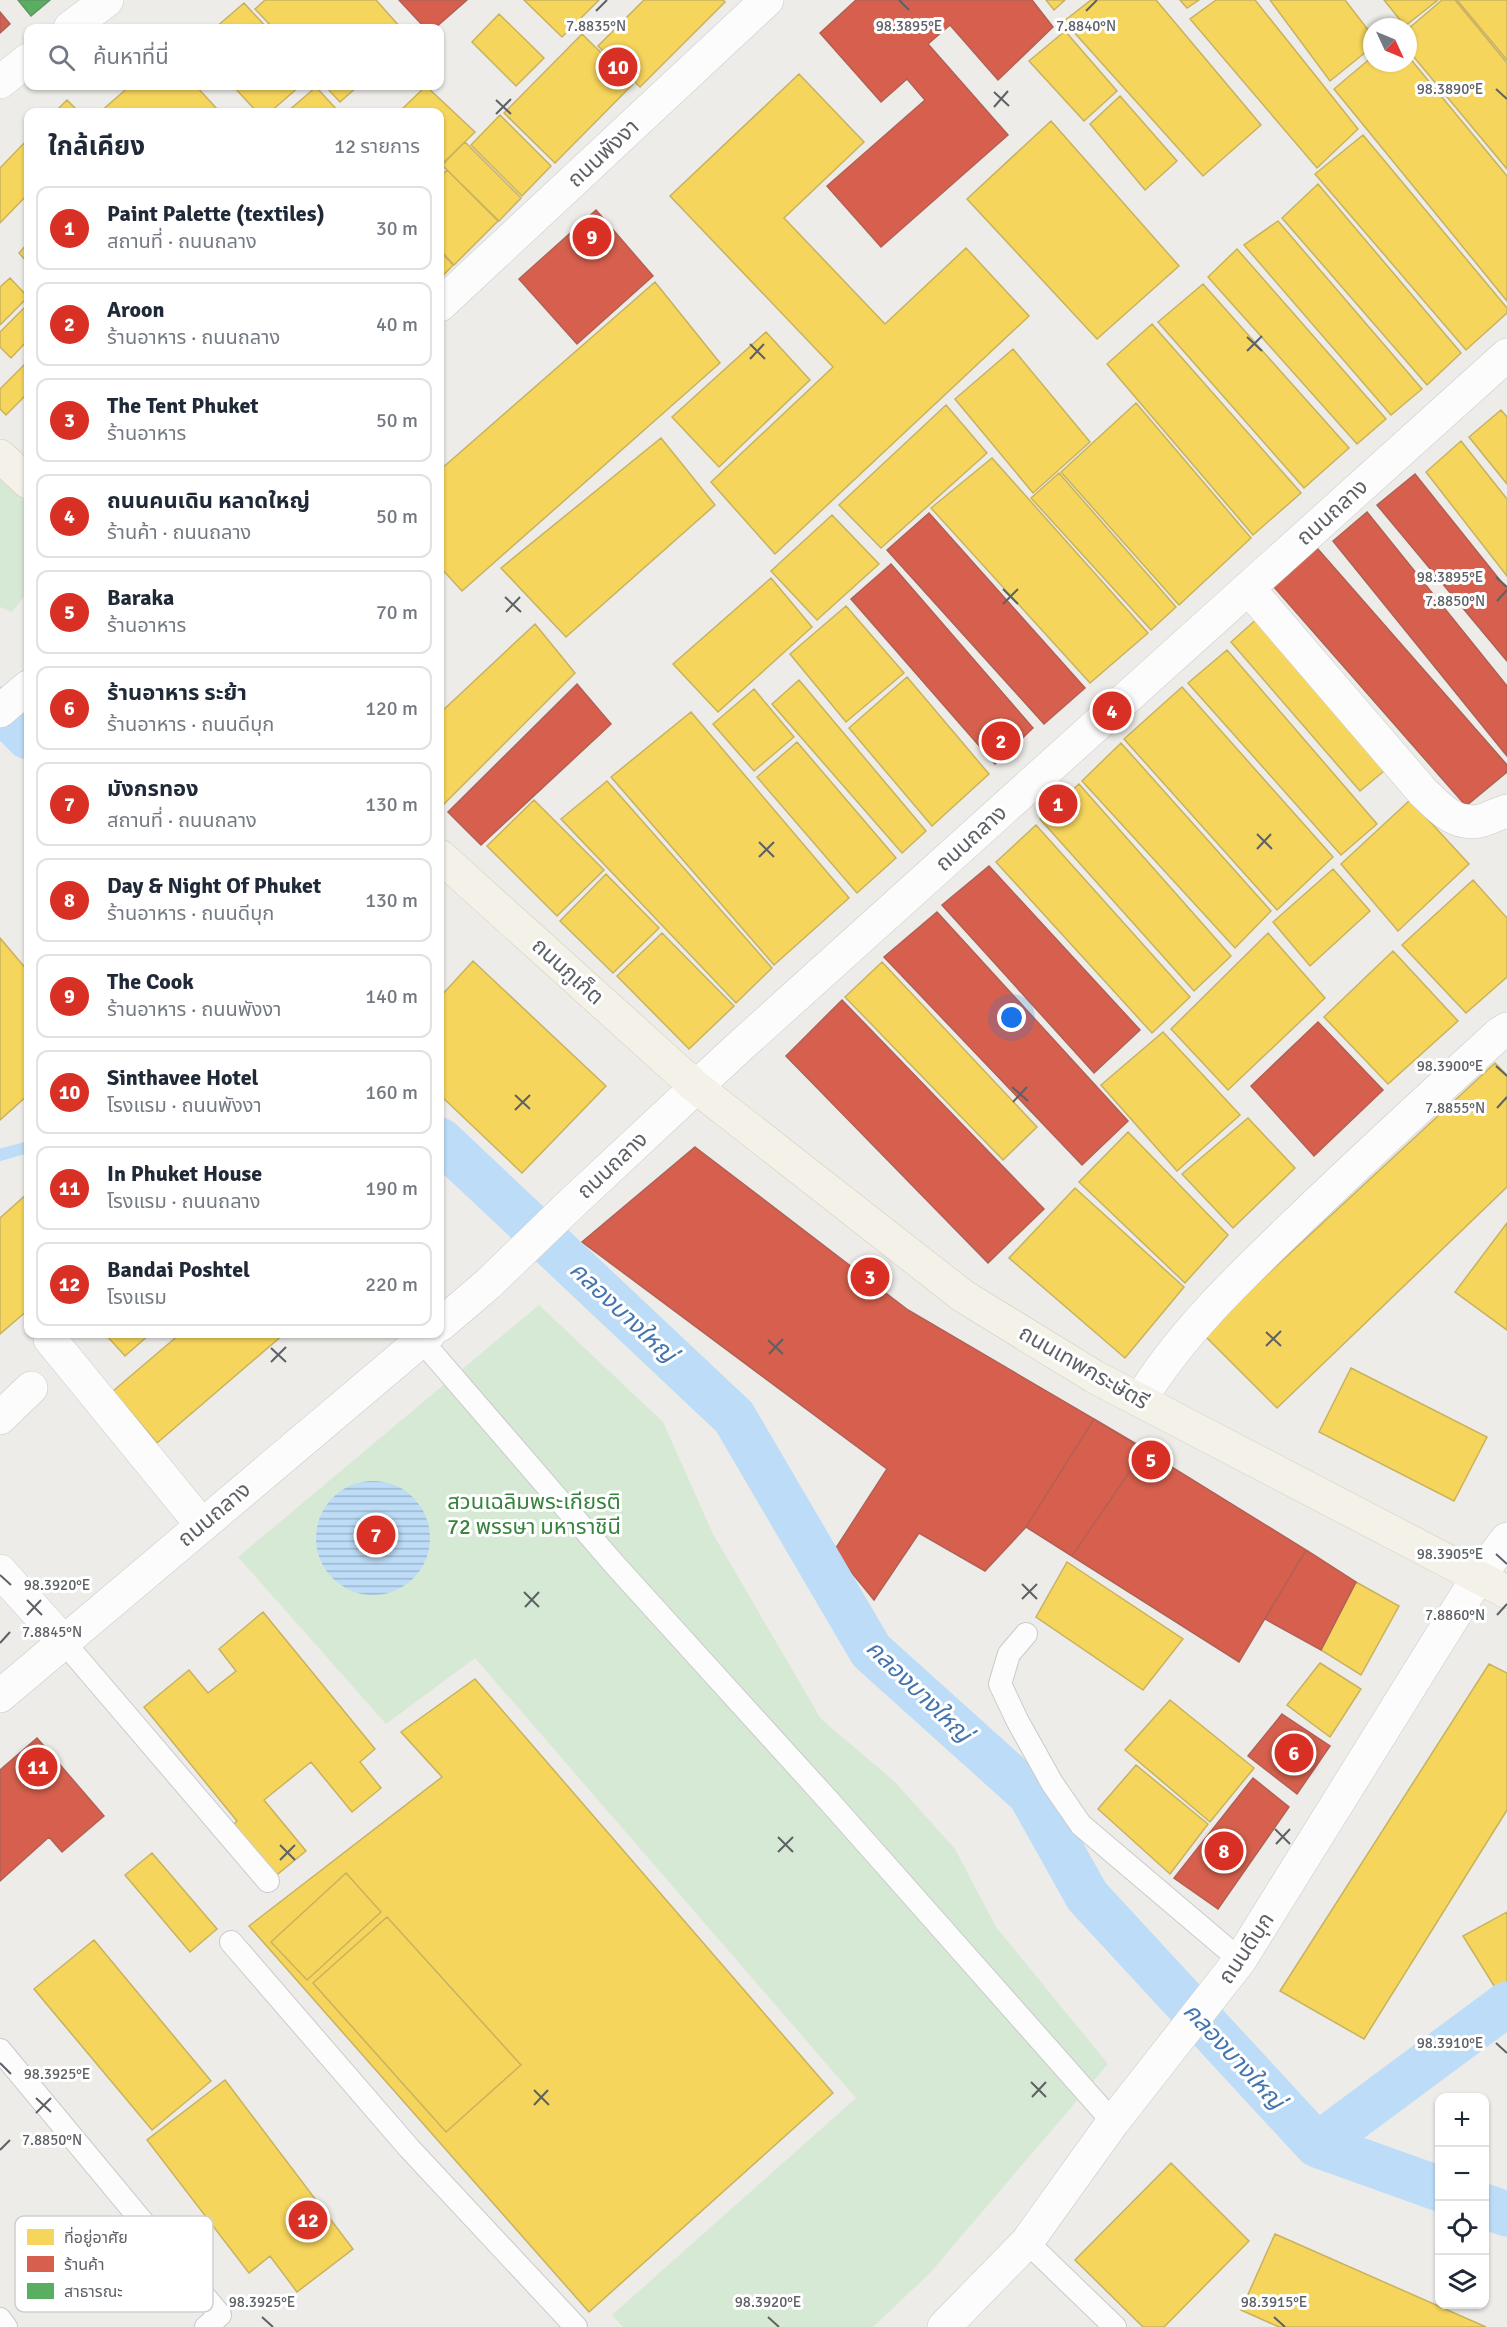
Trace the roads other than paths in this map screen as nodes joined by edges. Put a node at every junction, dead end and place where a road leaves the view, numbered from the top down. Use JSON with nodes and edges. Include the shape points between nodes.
{"nodes":[{"id":1,"x":107,"y":0,"type":"edge"},
{"id":2,"x":767,"y":0,"type":"edge"},
{"id":3,"x":75,"y":24,"type":"edge"},
{"id":4,"x":24,"y":63,"type":"edge"},
{"id":5,"x":0,"y":82,"type":"edge"},
{"id":6,"x":444,"y":301,"type":"edge"},
{"id":7,"x":1507,"y":355,"type":"edge"},
{"id":8,"x":0,"y":456,"type":"edge"},
{"id":9,"x":24,"y":478,"type":"edge"},
{"id":10,"x":1248,"y":588,"type":"junction"},
{"id":11,"x":24,"y":690,"type":"edge"},
{"id":12,"x":0,"y":711,"type":"edge"},
{"id":13,"x":1507,"y":811,"type":"edge"},
{"id":14,"x":444,"y":860,"type":"edge"},
{"id":15,"x":1507,"y":1029,"type":"edge"},
{"id":16,"x":696,"y":1087,"type":"junction"},
{"id":17,"x":444,"y":1321,"type":"edge"},
{"id":18,"x":424,"y":1338,"type":"edge"},
{"id":19,"x":434,"y":1338,"type":"edge"},
{"id":20,"x":50,"y":1339,"type":"dead end"},
{"id":21,"x":31,"y":1388,"type":"dead end"},
{"id":22,"x":1140,"y":1400,"type":"junction"},
{"id":23,"x":0,"y":1418,"type":"edge"},
{"id":24,"x":201,"y":1524,"type":"junction"},
{"id":25,"x":1507,"y":1539,"type":"edge"},
{"id":26,"x":0,"y":1570,"type":"edge"},
{"id":27,"x":1478,"y":1576,"type":"junction"},
{"id":28,"x":1507,"y":1592,"type":"edge"},
{"id":29,"x":1026,"y":1634,"type":"dead end"},
{"id":30,"x":63,"y":1641,"type":"junction"},
{"id":31,"x":0,"y":1696,"type":"edge"},
{"id":32,"x":268,"y":1881,"type":"dead end"},
{"id":33,"x":231,"y":1942,"type":"dead end"},
{"id":34,"x":1230,"y":1972,"type":"junction"},
{"id":35,"x":0,"y":2050,"type":"edge"},
{"id":36,"x":1113,"y":2122,"type":"junction"},
{"id":37,"x":138,"y":2216,"type":"edge"},
{"id":38,"x":1027,"y":2242,"type":"junction"},
{"id":39,"x":213,"y":2307,"type":"edge"},
{"id":40,"x":0,"y":2319,"type":"edge"},
{"id":41,"x":6,"y":2327,"type":"edge"},
{"id":42,"x":206,"y":2327,"type":"edge"},
{"id":43,"x":576,"y":2327,"type":"edge"},
{"id":44,"x":944,"y":2327,"type":"edge"},
{"id":45,"x":1114,"y":2327,"type":"edge"}],
"edges":[{"from":1,"to":3,"type":"street"},
{"from":2,"to":6,"type":"street","name":"ถนนพังงา"},
{"from":4,"to":5,"type":"street"},
{"from":7,"to":10,"type":"street","name":"ถนนถลาง"},
{"from":8,"to":9,"type":"main road"},
{"from":10,"to":13,"type":"street","via":[[1423,792],[1451,818],[1462,822],[1480,820]]},
{"from":10,"to":16,"type":"street","name":"ถนนถลาง"},
{"from":11,"to":12,"type":"street"},
{"from":14,"to":16,"type":"main road","name":"ถนนภูเก็ต"},
{"from":15,"to":22,"type":"street","via":[[1351,1170],[1234,1283],[1176,1346]]},
{"from":16,"to":17,"type":"street","name":"ถนนถลาง","via":[[489,1284]]},
{"from":16,"to":22,"type":"main road","name":"ถนนเทพกระษัตรี","via":[[963,1296]]},
{"from":18,"to":24,"type":"street","name":"ถนนถลาง"},
{"from":19,"to":36,"type":"lane","via":[[615,1566]]},
{"from":20,"to":24,"type":"street"},
{"from":21,"to":23,"type":"street"},
{"from":22,"to":27,"type":"main road","name":"ถนนเทพกระษัตรี"},
{"from":24,"to":30,"type":"street","name":"ถนนถลาง"},
{"from":25,"to":27,"type":"street","name":"ถนนดีบุก"},
{"from":26,"to":30,"type":"street"},
{"from":27,"to":28,"type":"main road","name":"ถนนเทพกระษัตรี"},
{"from":27,"to":34,"type":"street","name":"ถนนดีบุก"},
{"from":29,"to":34,"type":"lane","via":[[1009,1654],[1000,1684],[1052,1784],[1081,1825]]},
{"from":30,"to":31,"type":"street","name":"ถนนถลาง"},
{"from":30,"to":32,"type":"lane"},
{"from":33,"to":43,"type":"lane","via":[[409,2148]]},
{"from":34,"to":36,"type":"street","name":"ถนนดีบุก"},
{"from":35,"to":37,"type":"lane"},
{"from":36,"to":38,"type":"street","name":"ถนนดีบุก"},
{"from":38,"to":44,"type":"street","name":"ถนนดีบุก"},
{"from":38,"to":45,"type":"lane"},
{"from":39,"to":42,"type":"lane","via":[[220,2315]]},
{"from":40,"to":41,"type":"lane"}]}
